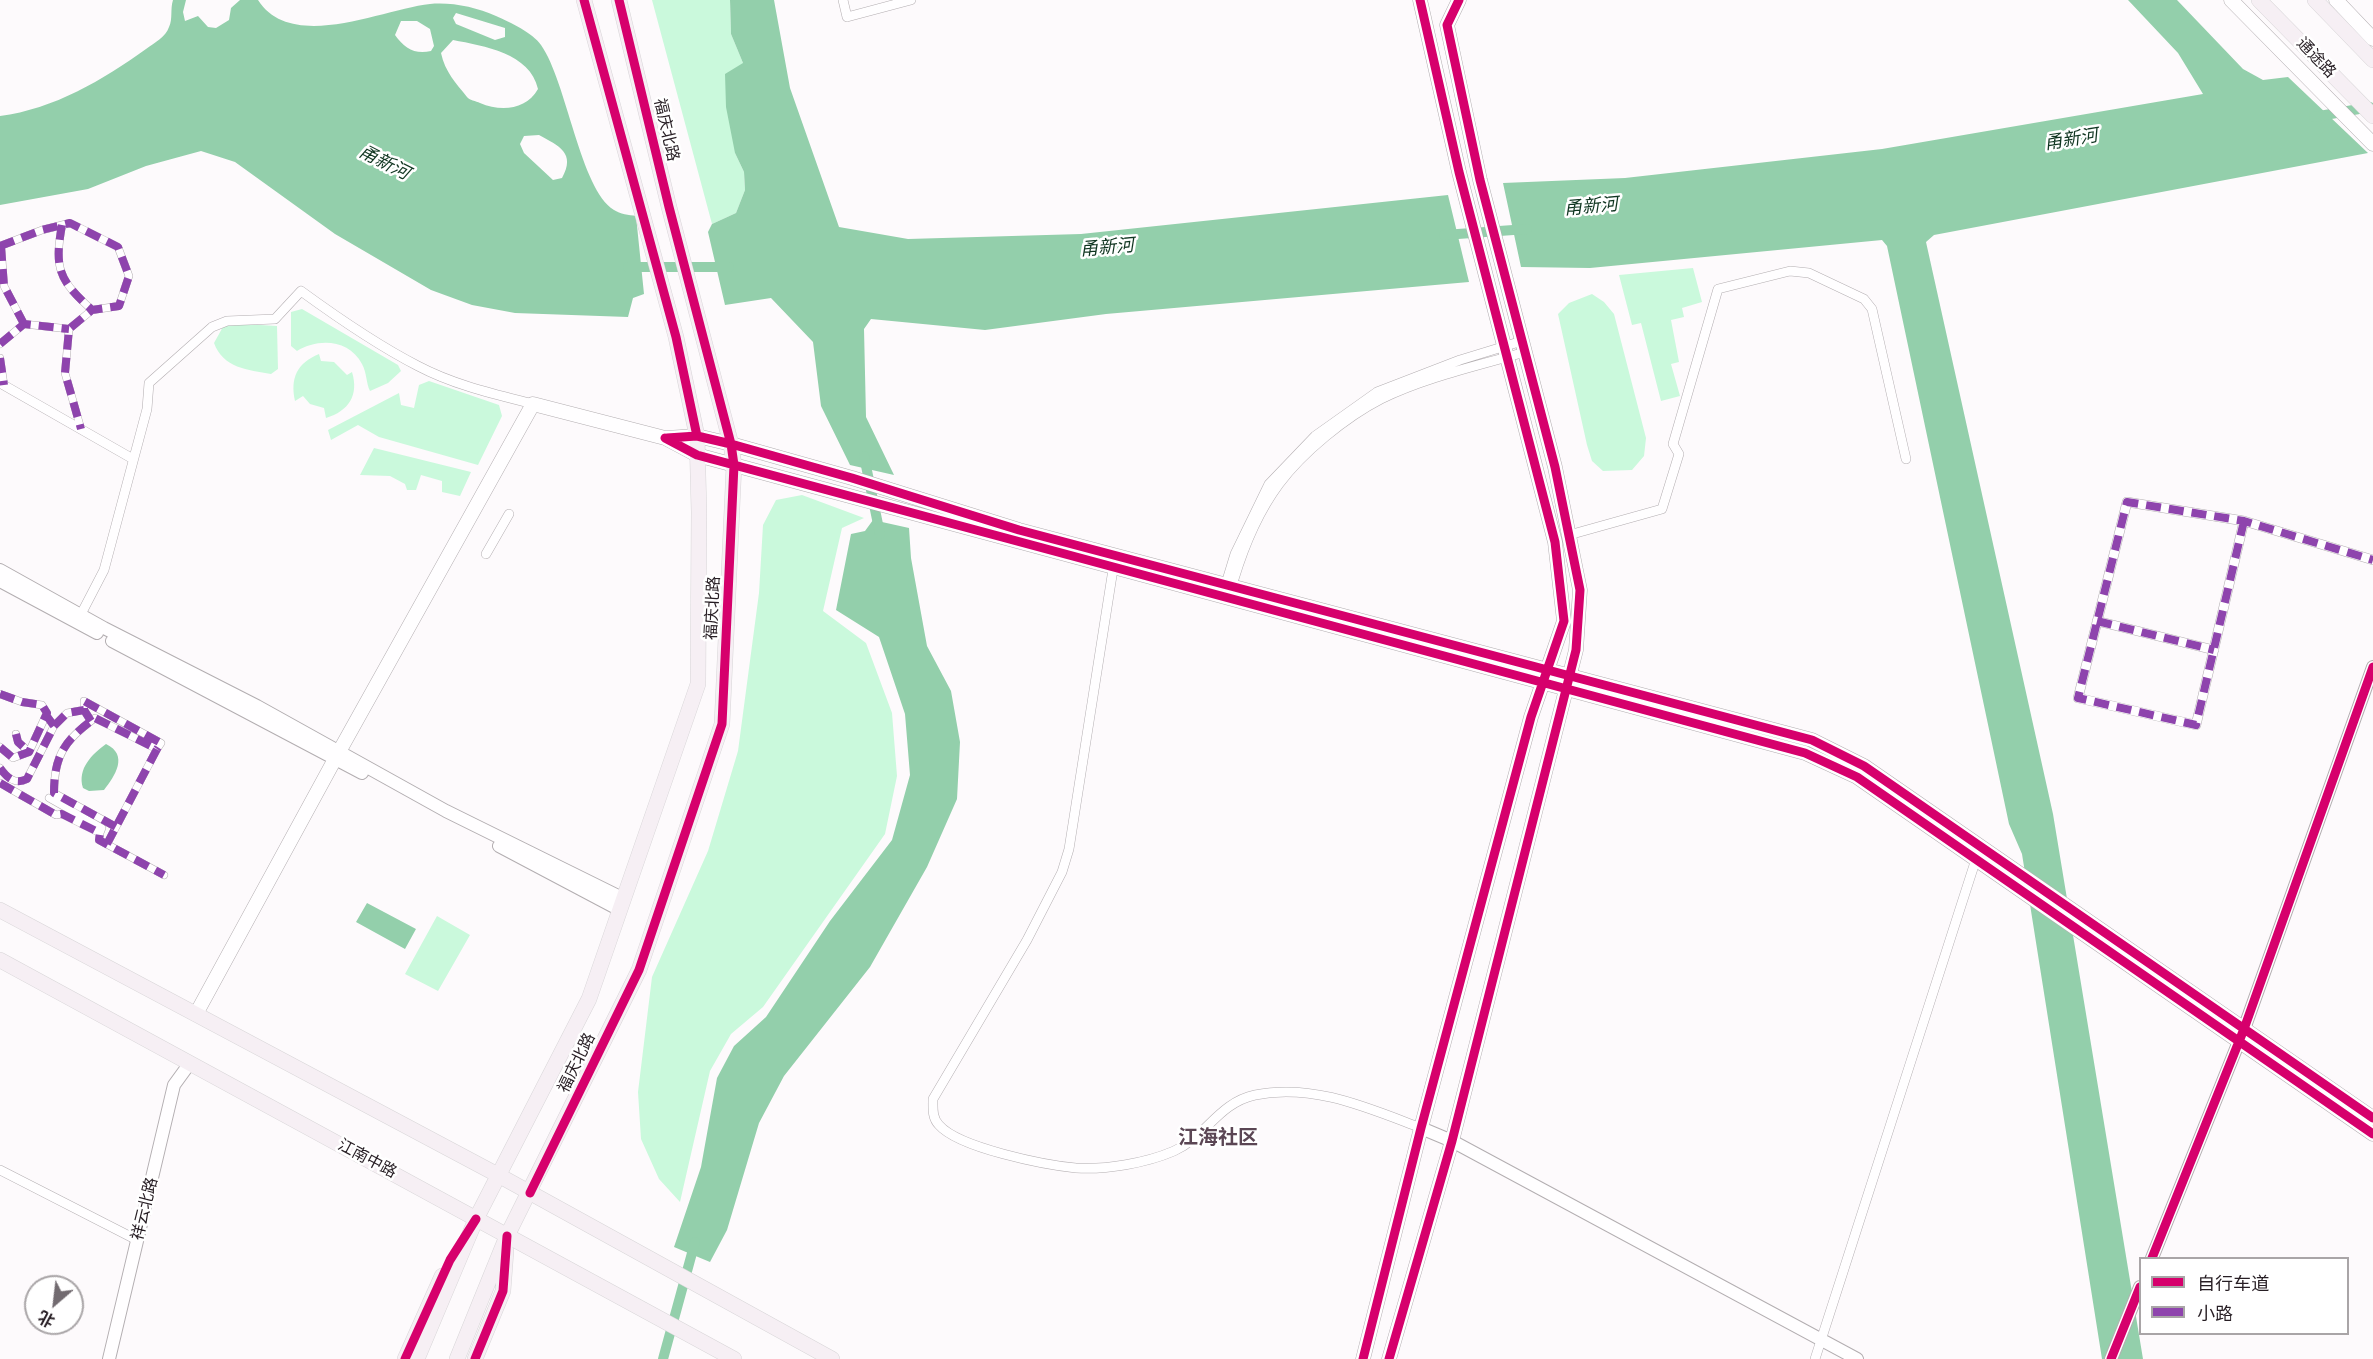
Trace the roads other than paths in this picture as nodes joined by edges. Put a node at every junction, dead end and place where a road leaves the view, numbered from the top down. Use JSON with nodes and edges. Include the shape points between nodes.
{"nodes":[{"id":1,"x":584,"y":0,"type":"edge"},
{"id":2,"x":619,"y":0,"type":"edge"},
{"id":3,"x":843,"y":0,"type":"edge"},
{"id":4,"x":911,"y":0,"type":"edge"},
{"id":5,"x":1459,"y":0,"type":"edge"},
{"id":6,"x":2231,"y":0,"type":"edge"},
{"id":7,"x":2259,"y":0,"type":"edge"},
{"id":8,"x":2315,"y":0,"type":"edge"},
{"id":9,"x":2336,"y":0,"type":"edge"},
{"id":10,"x":1421,"y":1,"type":"edge"},
{"id":11,"x":2373,"y":39,"type":"edge"},
{"id":12,"x":2373,"y":60,"type":"edge"},
{"id":13,"x":2373,"y":116,"type":"edge"},
{"id":14,"x":2373,"y":144,"type":"edge"},
{"id":15,"x":62,"y":225,"type":"junction"},
{"id":16,"x":1,"y":246,"type":"edge"},
{"id":17,"x":92,"y":310,"type":"junction"},
{"id":18,"x":24,"y":324,"type":"junction"},
{"id":19,"x":69,"y":329,"type":"junction"},
{"id":20,"x":0,"y":344,"type":"edge"},
{"id":21,"x":1523,"y":346,"type":"junction"},
{"id":22,"x":1506,"y":352,"type":"junction"},
{"id":23,"x":0,"y":358,"type":"edge"},
{"id":24,"x":2,"y":384,"type":"edge"},
{"id":25,"x":533,"y":404,"type":"junction"},
{"id":26,"x":81,"y":429,"type":"junction"},
{"id":27,"x":697,"y":436,"type":"junction"},
{"id":28,"x":664,"y":438,"type":"junction"},
{"id":29,"x":731,"y":444,"type":"junction"},
{"id":30,"x":697,"y":455,"type":"junction"},
{"id":31,"x":134,"y":459,"type":"junction"},
{"id":32,"x":1906,"y":459,"type":"dead end"},
{"id":33,"x":734,"y":465,"type":"junction"},
{"id":34,"x":509,"y":514,"type":"dead end"},
{"id":35,"x":2244,"y":521,"type":"junction"},
{"id":36,"x":1569,"y":535,"type":"junction"},
{"id":37,"x":486,"y":554,"type":"dead end"},
{"id":38,"x":2373,"y":560,"type":"edge"},
{"id":39,"x":1115,"y":561,"type":"junction"},
{"id":40,"x":1,"y":580,"type":"edge"},
{"id":41,"x":1227,"y":591,"type":"junction"},
{"id":42,"x":79,"y":619,"type":"junction"},
{"id":43,"x":2097,"y":621,"type":"junction"},
{"id":44,"x":2214,"y":650,"type":"junction"},
{"id":45,"x":2373,"y":668,"type":"edge"},
{"id":46,"x":1545,"y":676,"type":"junction"},
{"id":47,"x":1567,"y":682,"type":"junction"},
{"id":48,"x":2,"y":697,"type":"edge"},
{"id":49,"x":84,"y":710,"type":"junction"},
{"id":50,"x":46,"y":715,"type":"junction"},
{"id":51,"x":91,"y":721,"type":"junction"},
{"id":52,"x":54,"y":726,"type":"junction"},
{"id":53,"x":16,"y":734,"type":"dead end"},
{"id":54,"x":0,"y":747,"type":"edge"},
{"id":55,"x":157,"y":749,"type":"junction"},
{"id":56,"x":29,"y":752,"type":"junction"},
{"id":57,"x":337,"y":755,"type":"junction"},
{"id":58,"x":0,"y":768,"type":"edge"},
{"id":59,"x":0,"y":783,"type":"edge"},
{"id":60,"x":49,"y":798,"type":"dead end"},
{"id":61,"x":116,"y":827,"type":"junction"},
{"id":62,"x":100,"y":833,"type":"junction"},
{"id":63,"x":106,"y":844,"type":"junction"},
{"id":64,"x":1978,"y":853,"type":"junction"},
{"id":65,"x":164,"y":875,"type":"dead end"},
{"id":66,"x":622,"y":905,"type":"junction"},
{"id":67,"x":0,"y":910,"type":"edge"},
{"id":68,"x":0,"y":960,"type":"edge"},
{"id":69,"x":196,"y":1014,"type":"junction"},
{"id":70,"x":2242,"y":1035,"type":"junction"},
{"id":71,"x":190,"y":1063,"type":"junction"},
{"id":72,"x":2373,"y":1118,"type":"edge"},
{"id":73,"x":1421,"y":1128,"type":"junction"},
{"id":74,"x":2373,"y":1134,"type":"edge"},
{"id":75,"x":1452,"y":1141,"type":"junction"},
{"id":76,"x":0,"y":1170,"type":"edge"},
{"id":77,"x":498,"y":1175,"type":"junction"},
{"id":78,"x":531,"y":1193,"type":"junction"},
{"id":79,"x":476,"y":1219,"type":"junction"},
{"id":80,"x":507,"y":1236,"type":"junction"},
{"id":81,"x":137,"y":1240,"type":"junction"},
{"id":82,"x":2152,"y":1257,"type":"edge"},
{"id":83,"x":2139,"y":1290,"type":"edge"},
{"id":84,"x":1821,"y":1340,"type":"junction"},
{"id":85,"x":109,"y":1359,"type":"edge"},
{"id":86,"x":405,"y":1359,"type":"edge"},
{"id":87,"x":417,"y":1359,"type":"edge"},
{"id":88,"x":457,"y":1359,"type":"edge"},
{"id":89,"x":475,"y":1359,"type":"edge"},
{"id":90,"x":734,"y":1359,"type":"edge"},
{"id":91,"x":832,"y":1359,"type":"edge"},
{"id":92,"x":1363,"y":1359,"type":"edge"},
{"id":93,"x":1389,"y":1359,"type":"edge"},
{"id":94,"x":1815,"y":1359,"type":"edge"},
{"id":95,"x":1857,"y":1359,"type":"edge"},
{"id":96,"x":2112,"y":1359,"type":"edge"}],
"edges":[{"from":1,"to":27,"type":"main road","name":"福庆北路","via":[[676,337]]},
{"from":2,"to":29,"type":"main road","name":"福庆北路"},
{"from":3,"to":4,"type":"street","via":[[847,17]]},
{"from":5,"to":21,"type":"main road","via":[[1447,25],[1480,180]]},
{"from":6,"to":14,"type":"main road"},
{"from":7,"to":13,"type":"main road","name":"通途路"},
{"from":8,"to":12,"type":"main road"},
{"from":9,"to":11,"type":"main road"},
{"from":10,"to":22,"type":"main road","via":[[1461,181]]},
{"from":15,"to":16,"type":"street"},
{"from":15,"to":17,"type":"street","via":[[57,255],[68,288]]},
{"from":15,"to":17,"type":"street","via":[[70,223],[118,248],[129,276],[119,306]]},
{"from":16,"to":18,"type":"street","via":[[4,286]]},
{"from":17,"to":19,"type":"street"},
{"from":18,"to":19,"type":"street"},
{"from":18,"to":20,"type":"street"},
{"from":19,"to":26,"type":"street","via":[[65,373]]},
{"from":21,"to":22,"type":"street"},
{"from":21,"to":36,"type":"main road"},
{"from":22,"to":41,"type":"street","via":[[1381,400],[1326,436],[1279,484],[1244,546]]},
{"from":22,"to":46,"type":"main road","via":[[1555,542],[1564,621]]},
{"from":23,"to":24,"type":"street"},
{"from":24,"to":26,"type":"street"},
{"from":25,"to":28,"type":"main road"},
{"from":25,"to":31,"type":"street","via":[[464,385],[419,367],[348,325],[301,291],[276,319],[227,321],[212,327],[149,383],[147,409]]},
{"from":25,"to":57,"type":"main road"},
{"from":26,"to":31,"type":"street"},
{"from":27,"to":28,"type":"main road"},
{"from":27,"to":29,"type":"main road"},
{"from":27,"to":30,"type":"main road","name":"福庆北路"},
{"from":28,"to":30,"type":"main road"},
{"from":29,"to":33,"type":"main road","name":"福庆北路"},
{"from":29,"to":39,"type":"main road"},
{"from":30,"to":33,"type":"main road"},
{"from":30,"to":66,"type":"main road","name":"福庆北路","via":[[698,684]]},
{"from":31,"to":42,"type":"street","via":[[104,570]]},
{"from":32,"to":36,"type":"street","via":[[1872,309],[1864,299],[1818,277],[1790,271],[1718,289],[1673,444],[1679,454],[1662,509]]},
{"from":33,"to":39,"type":"main road"},
{"from":33,"to":78,"type":"main road","name":"福庆北路","via":[[722,724],[639,970]]},
{"from":34,"to":37,"type":"street"},
{"from":35,"to":38,"type":"street"},
{"from":35,"to":43,"type":"street","via":[[2127,502]]},
{"from":35,"to":44,"type":"street"},
{"from":36,"to":47,"type":"main road","via":[[1580,590],[1576,650]]},
{"from":39,"to":41,"type":"main road"},
{"from":39,"to":73,"type":"street","via":[[1067,857],[1050,898],[933,1099],[938,1125],[988,1149],[1077,1168],[1107,1167],[1173,1151],[1191,1142],[1227,1105],[1254,1095],[1318,1094],[1340,1098]]},
{"from":40,"to":42,"type":"street"},
{"from":41,"to":46,"type":"main road"},
{"from":42,"to":57,"type":"street"},
{"from":43,"to":44,"type":"street"},
{"from":43,"to":44,"type":"street","via":[[2078,698],[2196,725]]},
{"from":45,"to":70,"type":"street"},
{"from":46,"to":47,"type":"main road"},
{"from":46,"to":73,"type":"main road"},
{"from":47,"to":64,"type":"main road","via":[[1805,753],[1857,777]]},
{"from":47,"to":75,"type":"main road"},
{"from":48,"to":50,"type":"street","via":[[42,705]]},
{"from":49,"to":51,"type":"street"},
{"from":49,"to":52,"type":"street","via":[[67,713]]},
{"from":49,"to":55,"type":"street","via":[[84,700],[161,743]]},
{"from":50,"to":52,"type":"street"},
{"from":50,"to":56,"type":"street"},
{"from":51,"to":55,"type":"street","via":[[95,718]]},
{"from":51,"to":61,"type":"street","via":[[59,754],[54,793]]},
{"from":52,"to":58,"type":"street","via":[[27,779],[12,780]]},
{"from":53,"to":56,"type":"street","via":[[18,742]]},
{"from":54,"to":56,"type":"street","via":[[13,758]]},
{"from":55,"to":61,"type":"street"},
{"from":57,"to":66,"type":"street"},
{"from":57,"to":69,"type":"main road"},
{"from":59,"to":62,"type":"street","via":[[56,815],[62,814]]},
{"from":60,"to":62,"type":"street","via":[[102,828]]},
{"from":61,"to":63,"type":"street"},
{"from":62,"to":63,"type":"street","via":[[99,840]]},
{"from":63,"to":65,"type":"street"},
{"from":64,"to":70,"type":"main road"},
{"from":64,"to":84,"type":"street"},
{"from":66,"to":77,"type":"main road","name":"福庆北路","via":[[590,999]]},
{"from":67,"to":69,"type":"main road"},
{"from":68,"to":71,"type":"main road","name":"江南中路"},
{"from":69,"to":77,"type":"main road"},
{"from":70,"to":72,"type":"main road"},
{"from":70,"to":74,"type":"main road"},
{"from":70,"to":82,"type":"street"},
{"from":71,"to":79,"type":"main road","name":"江南中路"},
{"from":71,"to":81,"type":"street","name":"祥云北路","via":[[174,1085]]},
{"from":73,"to":75,"type":"street"},
{"from":73,"to":92,"type":"main road"},
{"from":75,"to":84,"type":"street"},
{"from":75,"to":93,"type":"main road"},
{"from":76,"to":81,"type":"street"},
{"from":77,"to":78,"type":"main road"},
{"from":77,"to":79,"type":"main road","name":"福庆北路"},
{"from":78,"to":80,"type":"main road","name":"福庆北路"},
{"from":78,"to":91,"type":"main road"},
{"from":79,"to":80,"type":"main road","name":"江南中路"},
{"from":79,"to":86,"type":"main road","via":[[450,1260]]},
{"from":79,"to":87,"type":"main road","name":"福庆北路"},
{"from":80,"to":88,"type":"main road","name":"福庆北路"},
{"from":80,"to":89,"type":"main road","via":[[503,1291]]},
{"from":80,"to":90,"type":"main road","name":"江南中路"},
{"from":81,"to":85,"type":"street","name":"祥云北路"},
{"from":83,"to":96,"type":"street"},
{"from":84,"to":94,"type":"street"},
{"from":84,"to":95,"type":"street"}]}
